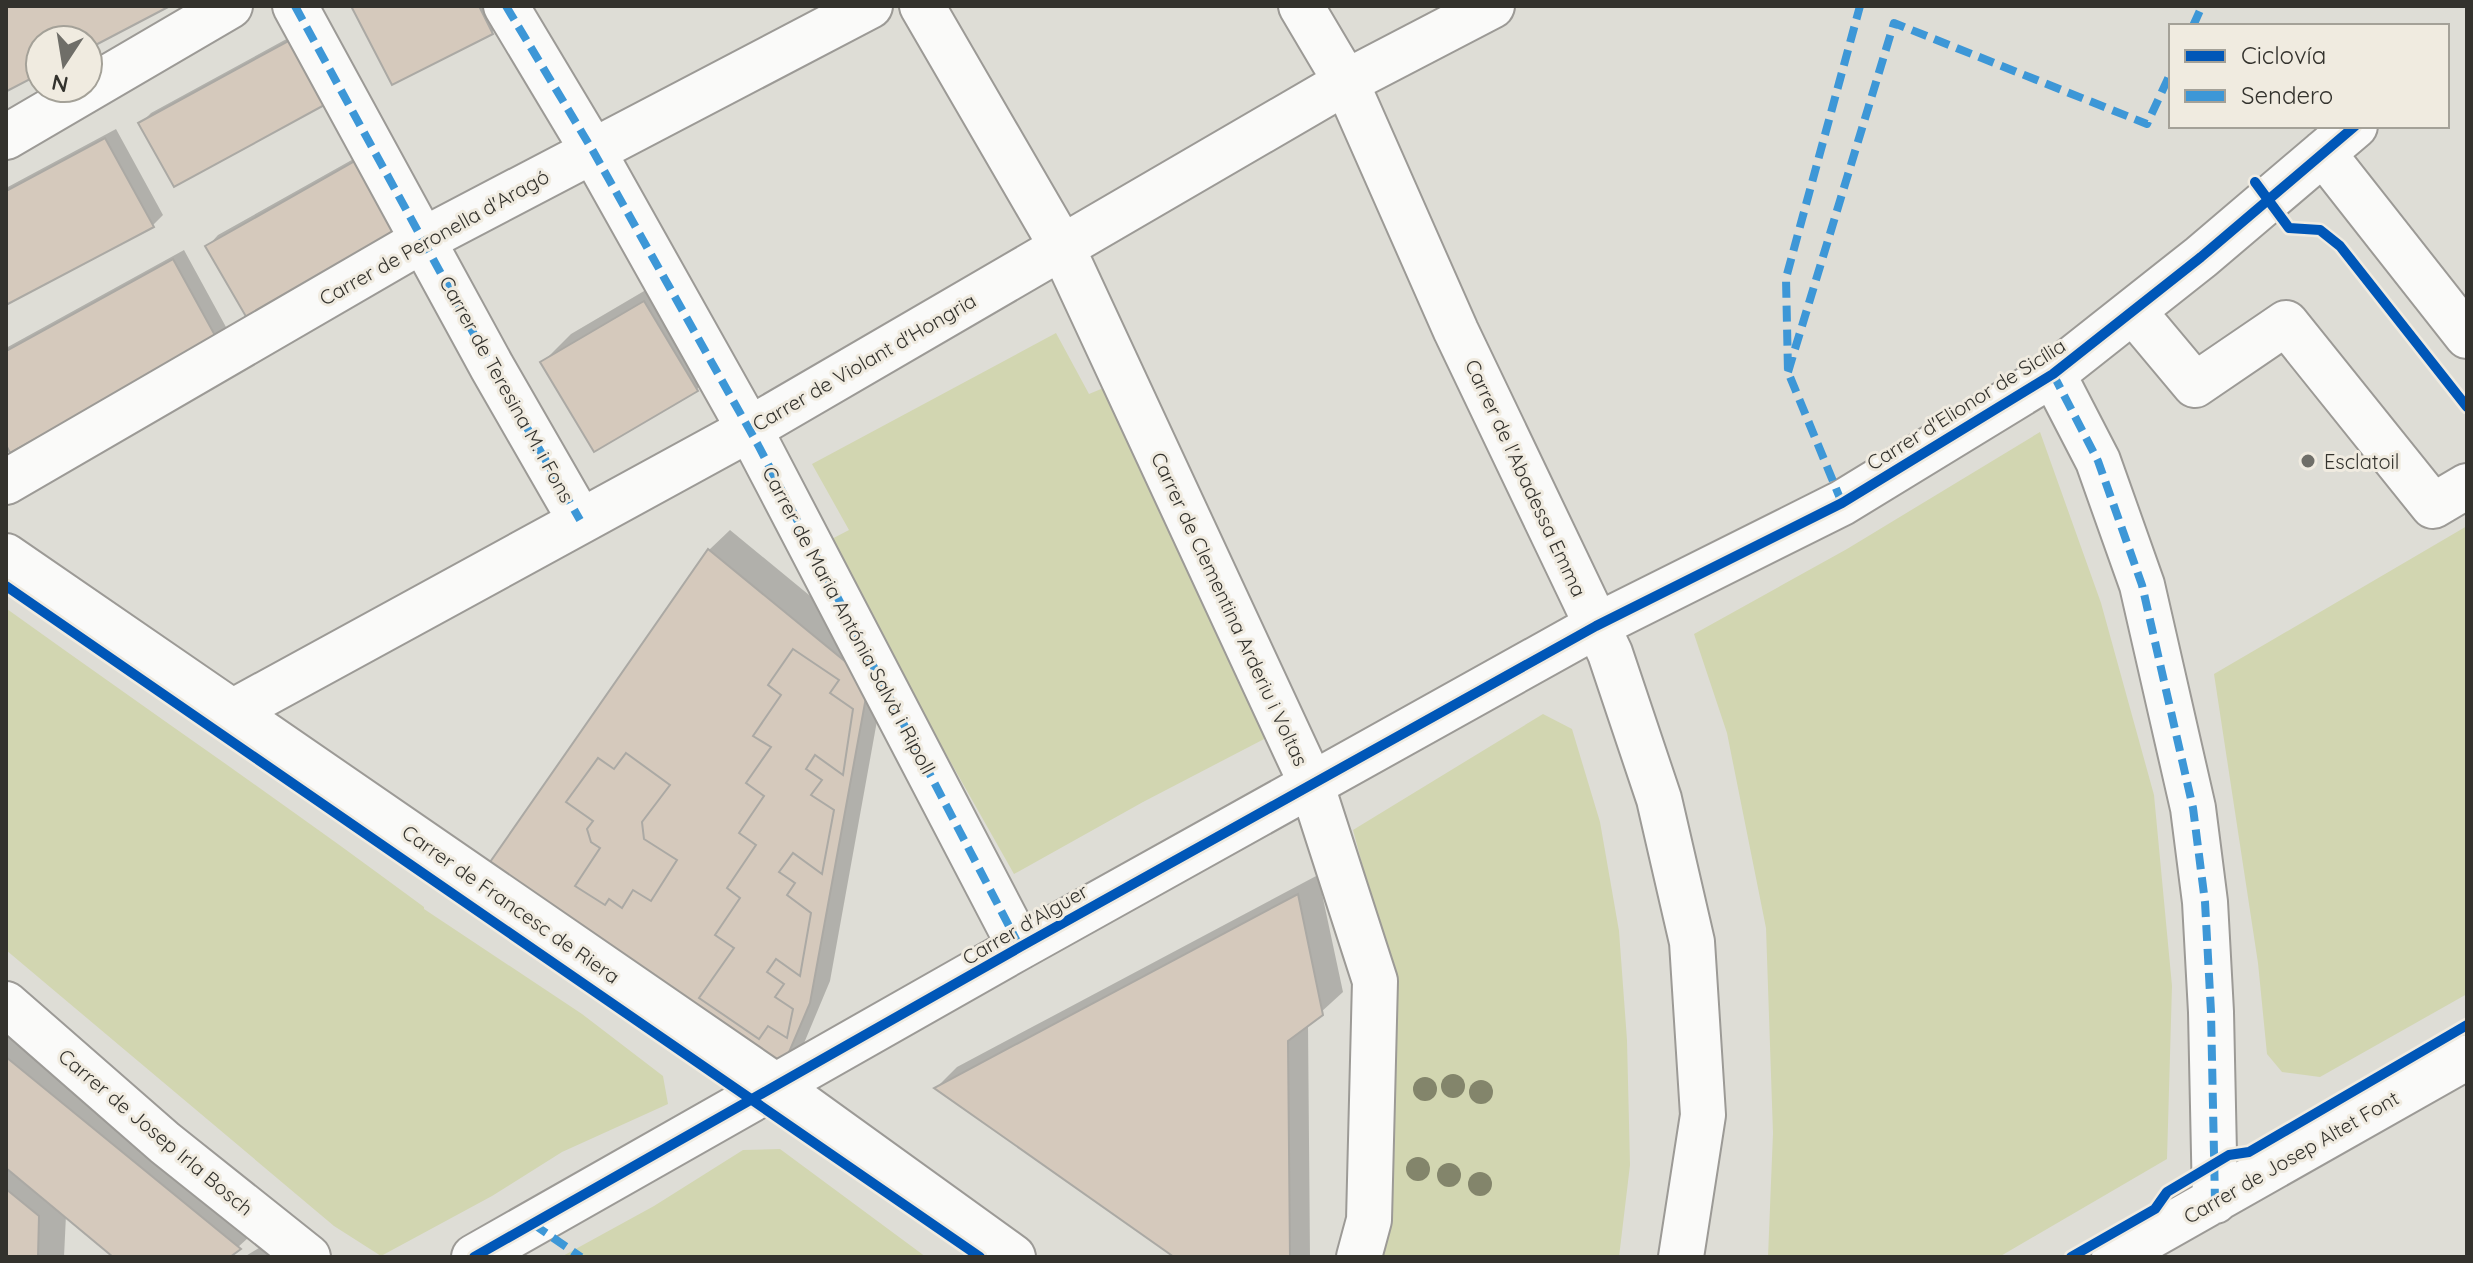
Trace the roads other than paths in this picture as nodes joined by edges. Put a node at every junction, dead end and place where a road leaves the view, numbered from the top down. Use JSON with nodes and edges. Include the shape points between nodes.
{"nodes":[{"id":1,"x":230,"y":6,"type":"edge"},
{"id":2,"x":295,"y":6,"type":"edge"},
{"id":3,"x":506,"y":6,"type":"edge"},
{"id":4,"x":870,"y":6,"type":"edge"},
{"id":5,"x":922,"y":6,"type":"edge"},
{"id":6,"x":1301,"y":6,"type":"edge"},
{"id":7,"x":1492,"y":6,"type":"edge"},
{"id":8,"x":1346,"y":82,"type":"junction"},
{"id":9,"x":6,"y":137,"type":"edge"},
{"id":10,"x":2339,"y":139,"type":"edge"},
{"id":11,"x":593,"y":151,"type":"junction"},
{"id":12,"x":423,"y":240,"type":"junction"},
{"id":13,"x":1062,"y":247,"type":"junction"},
{"id":14,"x":2133,"y":311,"type":"junction"},
{"id":15,"x":2467,"y":336,"type":"edge"},
{"id":16,"x":2053,"y":374,"type":"junction"},
{"id":17,"x":748,"y":430,"type":"junction"},
{"id":18,"x":6,"y":482,"type":"edge"},
{"id":19,"x":2467,"y":486,"type":"edge"},
{"id":20,"x":580,"y":520,"type":"junction"},
{"id":21,"x":6,"y":556,"type":"edge"},
{"id":22,"x":1596,"y":626,"type":"junction"},
{"id":23,"x":232,"y":712,"type":"junction"},
{"id":24,"x":1311,"y":783,"type":"junction"},
{"id":25,"x":1020,"y":947,"type":"junction"},
{"id":26,"x":6,"y":1004,"type":"edge"},
{"id":27,"x":2467,"y":1057,"type":"edge"},
{"id":28,"x":776,"y":1086,"type":"junction"},
{"id":29,"x":2215,"y":1201,"type":"junction"},
{"id":30,"x":308,"y":1257,"type":"edge"},
{"id":31,"x":474,"y":1257,"type":"edge"},
{"id":32,"x":1013,"y":1257,"type":"edge"},
{"id":33,"x":1359,"y":1257,"type":"edge"},
{"id":34,"x":1681,"y":1257,"type":"edge"},
{"id":35,"x":2114,"y":1257,"type":"edge"}],
"edges":[{"from":1,"to":9,"type":"street"},
{"from":2,"to":12,"type":"street","name":"Carrer de Teresina M. i Fons"},
{"from":3,"to":11,"type":"street","name":"Carrer de Maria Antónia Salvà i Ripoll"},
{"from":4,"to":11,"type":"street","name":"Carrer de Peronella d'Aragó"},
{"from":5,"to":13,"type":"street","name":"Carrer de Clementina Arderiu i Voltas"},
{"from":6,"to":8,"type":"street","name":"Carrer de l'Abadessa Emma"},
{"from":7,"to":8,"type":"street","name":"Carrer de Violant d'Hongria"},
{"from":8,"to":13,"type":"street","name":"Carrer de Violant d'Hongria"},
{"from":8,"to":22,"type":"street","name":"Carrer de l'Abadessa Emma","via":[[1456,331]]},
{"from":10,"to":14,"type":"street","name":"Carrer d'Elionor de Sicília"},
{"from":10,"to":15,"type":"street"},
{"from":11,"to":12,"type":"street","name":"Carrer de Peronella d'Aragó"},
{"from":11,"to":17,"type":"street","name":"Carrer de Maria Antónia Salvà i Ripoll"},
{"from":12,"to":18,"type":"street","name":"Carrer de Peronella d'Aragó"},
{"from":12,"to":20,"type":"street","name":"Carrer de Teresina M. i Fons"},
{"from":13,"to":17,"type":"street","name":"Carrer de Violant d'Hongria"},
{"from":13,"to":24,"type":"street","name":"Carrer de Clementina Arderiu i Voltas"},
{"from":14,"to":16,"type":"street","name":"Carrer d'Elionor de Sicília"},
{"from":14,"to":19,"type":"street","via":[[2195,385],[2286,323],[2433,506]]},
{"from":16,"to":22,"type":"street","name":"Carrer d'Elionor de Sicília","via":[[1842,503]]},
{"from":16,"to":29,"type":"street","via":[[2098,461],[2142,585],[2193,808],[2205,902]]},
{"from":17,"to":20,"type":"street","name":"Carrer de Violant d'Hongria"},
{"from":17,"to":25,"type":"street","name":"Carrer de Maria Antónia Salvà i Ripoll"},
{"from":20,"to":23,"type":"street","name":"Carrer de Violant d'Hongria"},
{"from":21,"to":23,"type":"street","name":"Carrer de Francesc de Riera"},
{"from":22,"to":24,"type":"street","name":"Carrer d'Alguer"},
{"from":22,"to":34,"type":"street","name":"Carrer de l'Abadessa Emma","via":[[1659,799],[1692,942],[1703,1115]]},
{"from":23,"to":28,"type":"street","name":"Carrer de Francesc de Riera"},
{"from":24,"to":25,"type":"street","name":"Carrer d'Alguer"},
{"from":24,"to":33,"type":"street","name":"Carrer de Clementina Arderiu i Voltas","via":[[1375,981],[1369,1220]]},
{"from":25,"to":28,"type":"street","name":"Carrer d'Alguer"},
{"from":26,"to":30,"type":"street","name":"Carrer de Josep Irla Bosch","via":[[165,1143]]},
{"from":27,"to":29,"type":"street","name":"Carrer de Josep Altet Font"},
{"from":28,"to":31,"type":"street","name":"Carrer d'Alguer"},
{"from":28,"to":32,"type":"street","name":"Carrer de Francesc de Riera"},
{"from":29,"to":35,"type":"street","name":"Carrer de Josep Altet Font"}]}
